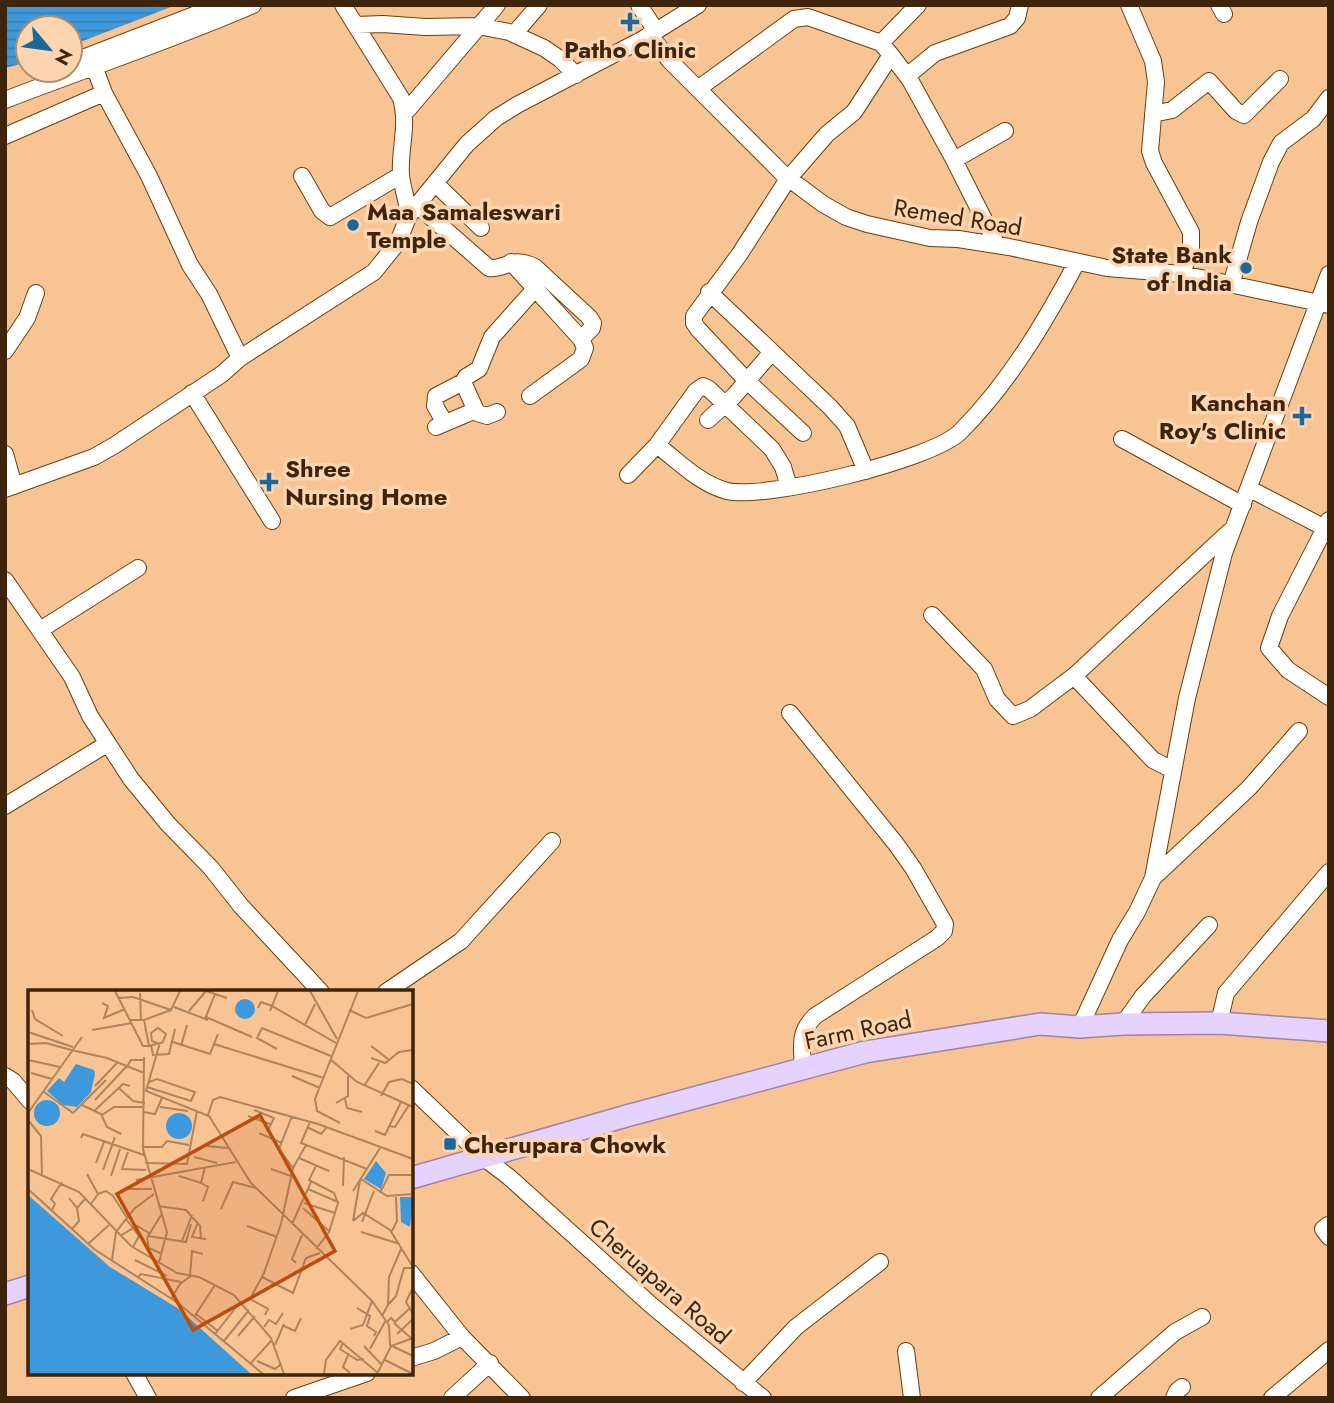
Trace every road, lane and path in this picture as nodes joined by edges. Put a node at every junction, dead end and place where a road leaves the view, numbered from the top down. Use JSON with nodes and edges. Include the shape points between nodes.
{"nodes":[{"id":1,"x":220,"y":5,"type":"edge"},
{"id":2,"x":253,"y":5,"type":"edge"},
{"id":3,"x":343,"y":5,"type":"edge"},
{"id":4,"x":497,"y":5,"type":"edge"},
{"id":5,"x":539,"y":5,"type":"edge"},
{"id":6,"x":639,"y":5,"type":"edge"},
{"id":7,"x":698,"y":5,"type":"edge"},
{"id":8,"x":918,"y":5,"type":"edge"},
{"id":9,"x":1020,"y":5,"type":"edge"},
{"id":10,"x":1129,"y":5,"type":"edge"},
{"id":11,"x":791,"y":12,"type":"edge"},
{"id":12,"x":356,"y":25,"type":"junction"},
{"id":13,"x":478,"y":26,"type":"junction"},
{"id":14,"x":653,"y":33,"type":"junction"},
{"id":15,"x":514,"y":34,"type":"junction"},
{"id":16,"x":886,"y":49,"type":"junction"},
{"id":17,"x":84,"y":58,"type":"edge"},
{"id":18,"x":94,"y":65,"type":"junction"},
{"id":19,"x":576,"y":75,"type":"junction"},
{"id":20,"x":907,"y":76,"type":"junction"},
{"id":21,"x":1280,"y":79,"type":"dead end"},
{"id":22,"x":699,"y":88,"type":"junction"},
{"id":23,"x":104,"y":93,"type":"junction"},
{"id":24,"x":1329,"y":98,"type":"edge"},
{"id":25,"x":5,"y":100,"type":"edge"},
{"id":26,"x":405,"y":113,"type":"junction"},
{"id":27,"x":1153,"y":114,"type":"junction"},
{"id":28,"x":1006,"y":131,"type":"dead end"},
{"id":29,"x":5,"y":136,"type":"edge"},
{"id":30,"x":954,"y":160,"type":"junction"},
{"id":31,"x":401,"y":174,"type":"junction"},
{"id":32,"x":302,"y":176,"type":"dead end"},
{"id":33,"x":788,"y":178,"type":"junction"},
{"id":34,"x":435,"y":183,"type":"junction"},
{"id":35,"x":413,"y":210,"type":"junction"},
{"id":36,"x":481,"y":228,"type":"dead end"},
{"id":37,"x":997,"y":245,"type":"junction"},
{"id":38,"x":511,"y":262,"type":"junction"},
{"id":39,"x":1077,"y":262,"type":"junction"},
{"id":40,"x":1182,"y":274,"type":"junction"},
{"id":41,"x":1329,"y":274,"type":"edge"},
{"id":42,"x":1231,"y":285,"type":"junction"},
{"id":43,"x":534,"y":290,"type":"junction"},
{"id":44,"x":709,"y":292,"type":"junction"},
{"id":45,"x":36,"y":293,"type":"dead end"},
{"id":46,"x":1323,"y":304,"type":"edge"},
{"id":47,"x":581,"y":338,"type":"junction"},
{"id":48,"x":5,"y":351,"type":"edge"},
{"id":49,"x":772,"y":352,"type":"junction"},
{"id":50,"x":240,"y":358,"type":"junction"},
{"id":51,"x":747,"y":381,"type":"junction"},
{"id":52,"x":463,"y":382,"type":"junction"},
{"id":53,"x":192,"y":393,"type":"junction"},
{"id":54,"x":530,"y":396,"type":"dead end"},
{"id":55,"x":726,"y":404,"type":"junction"},
{"id":56,"x":476,"y":410,"type":"junction"},
{"id":57,"x":497,"y":412,"type":"dead end"},
{"id":58,"x":708,"y":421,"type":"dead end"},
{"id":59,"x":803,"y":433,"type":"dead end"},
{"id":60,"x":1122,"y":439,"type":"dead end"},
{"id":61,"x":657,"y":445,"type":"junction"},
{"id":62,"x":5,"y":454,"type":"edge"},
{"id":63,"x":866,"y":471,"type":"junction"},
{"id":64,"x":628,"y":475,"type":"dead end"},
{"id":65,"x":10,"y":487,"type":"edge"},
{"id":66,"x":789,"y":487,"type":"junction"},
{"id":67,"x":1250,"y":489,"type":"junction"},
{"id":68,"x":1243,"y":505,"type":"junction"},
{"id":69,"x":272,"y":521,"type":"dead end"},
{"id":70,"x":1327,"y":524,"type":"edge"},
{"id":71,"x":1234,"y":528,"type":"junction"},
{"id":72,"x":138,"y":568,"type":"dead end"},
{"id":73,"x":5,"y":580,"type":"edge"},
{"id":74,"x":932,"y":615,"type":"dead end"},
{"id":75,"x":40,"y":631,"type":"junction"},
{"id":76,"x":1074,"y":676,"type":"junction"},
{"id":77,"x":1329,"y":697,"type":"edge"},
{"id":78,"x":790,"y":713,"type":"dead end"},
{"id":79,"x":1299,"y":731,"type":"dead end"},
{"id":80,"x":107,"y":744,"type":"junction"},
{"id":81,"x":1173,"y":770,"type":"junction"},
{"id":82,"x":5,"y":806,"type":"edge"},
{"id":83,"x":552,"y":841,"type":"dead end"},
{"id":84,"x":1329,"y":872,"type":"edge"},
{"id":85,"x":1153,"y":878,"type":"junction"},
{"id":86,"x":1209,"y":925,"type":"dead end"},
{"id":87,"x":319,"y":990,"type":"edge"},
{"id":88,"x":389,"y":990,"type":"edge"},
{"id":89,"x":1219,"y":1023,"type":"junction"},
{"id":90,"x":1123,"y":1024,"type":"junction"},
{"id":91,"x":1080,"y":1027,"type":"junction"},
{"id":92,"x":1329,"y":1031,"type":"edge"},
{"id":93,"x":803,"y":1069,"type":"junction"},
{"id":94,"x":5,"y":1076,"type":"edge"},
{"id":95,"x":413,"y":1090,"type":"edge"},
{"id":96,"x":28,"y":1099,"type":"edge"},
{"id":97,"x":484,"y":1158,"type":"junction"},
{"id":98,"x":413,"y":1177,"type":"edge"},
{"id":99,"x":880,"y":1262,"type":"dead end"},
{"id":100,"x":413,"y":1275,"type":"edge"},
{"id":101,"x":28,"y":1287,"type":"edge"},
{"id":102,"x":5,"y":1294,"type":"edge"},
{"id":103,"x":1202,"y":1317,"type":"dead end"},
{"id":104,"x":463,"y":1337,"type":"junction"},
{"id":105,"x":1329,"y":1350,"type":"edge"},
{"id":106,"x":906,"y":1352,"type":"dead end"},
{"id":107,"x":413,"y":1357,"type":"edge"},
{"id":108,"x":490,"y":1363,"type":"junction"},
{"id":109,"x":135,"y":1375,"type":"edge"},
{"id":110,"x":361,"y":1375,"type":"edge"},
{"id":111,"x":743,"y":1383,"type":"junction"},
{"id":112,"x":148,"y":1398,"type":"edge"},
{"id":113,"x":294,"y":1398,"type":"edge"},
{"id":114,"x":452,"y":1398,"type":"edge"},
{"id":115,"x":522,"y":1398,"type":"edge"},
{"id":116,"x":763,"y":1398,"type":"edge"},
{"id":117,"x":912,"y":1398,"type":"edge"},
{"id":118,"x":1100,"y":1398,"type":"edge"},
{"id":119,"x":1272,"y":1398,"type":"edge"}],
"edges":[{"from":1,"to":17,"type":"street"},
{"from":2,"to":18,"type":"street"},
{"from":3,"to":12,"type":"street"},
{"from":4,"to":13,"type":"street"},
{"from":5,"to":15,"type":"street"},
{"from":6,"to":14,"type":"street","name":"Remed Road"},
{"from":7,"to":14,"type":"street"},
{"from":8,"to":16,"type":"street"},
{"from":9,"to":20,"type":"street","via":[[1010,26],[935,53]]},
{"from":10,"to":27,"type":"street","via":[[1153,61]]},
{"from":11,"to":16,"type":"street"},
{"from":11,"to":22,"type":"street"},
{"from":12,"to":13,"type":"street"},
{"from":12,"to":26,"type":"street","via":[[401,98]]},
{"from":13,"to":15,"type":"street"},
{"from":13,"to":26,"type":"street"},
{"from":14,"to":19,"type":"street"},
{"from":14,"to":22,"type":"street","name":"Remed Road","via":[[669,60]]},
{"from":15,"to":19,"type":"street","via":[[544,48]]},
{"from":16,"to":20,"type":"street"},
{"from":16,"to":33,"type":"street","via":[[854,112],[827,134]]},
{"from":18,"to":23,"type":"street"},
{"from":18,"to":25,"type":"street"},
{"from":19,"to":34,"type":"street","via":[[496,118]]},
{"from":20,"to":30,"type":"street"},
{"from":21,"to":27,"type":"street","via":[[1244,115],[1209,81],[1172,110]]},
{"from":22,"to":33,"type":"street","name":"Remed Road"},
{"from":23,"to":29,"type":"street"},
{"from":23,"to":50,"type":"street"},
{"from":24,"to":42,"type":"street","via":[[1313,118],[1281,143],[1271,162]]},
{"from":26,"to":31,"type":"street"},
{"from":27,"to":40,"type":"street","via":[[1150,150],[1154,163],[1191,232]]},
{"from":28,"to":30,"type":"street"},
{"from":30,"to":37,"type":"street"},
{"from":31,"to":32,"type":"street","via":[[330,217]]},
{"from":31,"to":35,"type":"street"},
{"from":33,"to":37,"type":"street","name":"Remed Road","via":[[822,204],[867,225]]},
{"from":33,"to":44,"type":"street"},
{"from":34,"to":35,"type":"street"},
{"from":34,"to":36,"type":"street"},
{"from":35,"to":38,"type":"street","via":[[489,268]]},
{"from":35,"to":50,"type":"street","via":[[398,242],[374,272]]},
{"from":37,"to":39,"type":"street","name":"Remed Road"},
{"from":38,"to":43,"type":"street"},
{"from":38,"to":47,"type":"street","via":[[544,273],[589,317],[592,328]]},
{"from":39,"to":40,"type":"street","name":"Remed Road"},
{"from":39,"to":63,"type":"street","via":[[1027,348],[959,433],[927,453]]},
{"from":40,"to":42,"type":"street","name":"Remed Road"},
{"from":41,"to":46,"type":"street"},
{"from":42,"to":46,"type":"street","name":"Remed Road"},
{"from":43,"to":47,"type":"street"},
{"from":43,"to":52,"type":"street","via":[[492,337],[479,369]]},
{"from":44,"to":49,"type":"street"},
{"from":44,"to":51,"type":"street","via":[[694,323]]},
{"from":45,"to":48,"type":"street","via":[[27,318]]},
{"from":46,"to":67,"type":"street"},
{"from":47,"to":54,"type":"street","via":[[585,348],[580,359]]},
{"from":49,"to":51,"type":"street"},
{"from":49,"to":63,"type":"street","via":[[847,426]]},
{"from":50,"to":53,"type":"street"},
{"from":51,"to":55,"type":"street"},
{"from":51,"to":59,"type":"street"},
{"from":52,"to":56,"type":"street"},
{"from":52,"to":56,"type":"street","via":[[436,397],[440,425]]},
{"from":53,"to":65,"type":"street","via":[[94,457]]},
{"from":53,"to":69,"type":"street"},
{"from":55,"to":58,"type":"street"},
{"from":55,"to":61,"type":"street","via":[[709,389],[696,391]]},
{"from":55,"to":66,"type":"street","via":[[772,449]]},
{"from":56,"to":57,"type":"street","via":[[483,416]]},
{"from":60,"to":68,"type":"street"},
{"from":61,"to":64,"type":"street"},
{"from":61,"to":66,"type":"street","via":[[695,476],[727,491]]},
{"from":62,"to":65,"type":"street"},
{"from":63,"to":66,"type":"street"},
{"from":67,"to":68,"type":"street"},
{"from":67,"to":70,"type":"street"},
{"from":68,"to":71,"type":"street"},
{"from":70,"to":77,"type":"street","via":[[1280,616],[1269,649],[1288,670]]},
{"from":71,"to":76,"type":"street"},
{"from":71,"to":81,"type":"street","via":[[1205,623]]},
{"from":72,"to":75,"type":"street"},
{"from":73,"to":75,"type":"street"},
{"from":74,"to":76,"type":"street","via":[[984,669],[998,699],[1013,716],[1037,705]]},
{"from":75,"to":80,"type":"street","via":[[72,677]]},
{"from":76,"to":81,"type":"street","via":[[1153,760]]},
{"from":78,"to":93,"type":"street","via":[[913,867],[945,924],[937,937],[805,1026]]},
{"from":79,"to":85,"type":"street","via":[[1249,788]]},
{"from":80,"to":82,"type":"street"},
{"from":80,"to":87,"type":"street","via":[[168,824]]},
{"from":81,"to":85,"type":"street"},
{"from":83,"to":88,"type":"street","via":[[453,948]]},
{"from":84,"to":89,"type":"street","via":[[1226,993]]},
{"from":85,"to":91,"type":"street"},
{"from":86,"to":90,"type":"street"},
{"from":89,"to":90,"type":"main road","name":"Farm Road"},
{"from":89,"to":92,"type":"main road","name":"Farm Road"},
{"from":90,"to":91,"type":"main road","name":"Farm Road"},
{"from":91,"to":93,"type":"main road","name":"Farm Road","via":[[1040,1024],[865,1052]]},
{"from":93,"to":97,"type":"main road","name":"Farm Road"},
{"from":94,"to":96,"type":"street"},
{"from":95,"to":97,"type":"street","name":"Cheruapara Road"},
{"from":97,"to":98,"type":"main road","name":"Farm Road"},
{"from":97,"to":111,"type":"street","name":"Cheruapara Road"},
{"from":99,"to":111,"type":"street","via":[[796,1327]]},
{"from":100,"to":104,"type":"street"},
{"from":101,"to":102,"type":"main road"},
{"from":103,"to":118,"type":"street","via":[[1175,1332]]},
{"from":104,"to":107,"type":"street"},
{"from":104,"to":108,"type":"street"},
{"from":105,"to":119,"type":"street"},
{"from":106,"to":117,"type":"street"},
{"from":108,"to":114,"type":"street"},
{"from":108,"to":115,"type":"street"},
{"from":109,"to":112,"type":"street"},
{"from":110,"to":113,"type":"street"},
{"from":111,"to":116,"type":"street","name":"Cheruapara Road"}]}
